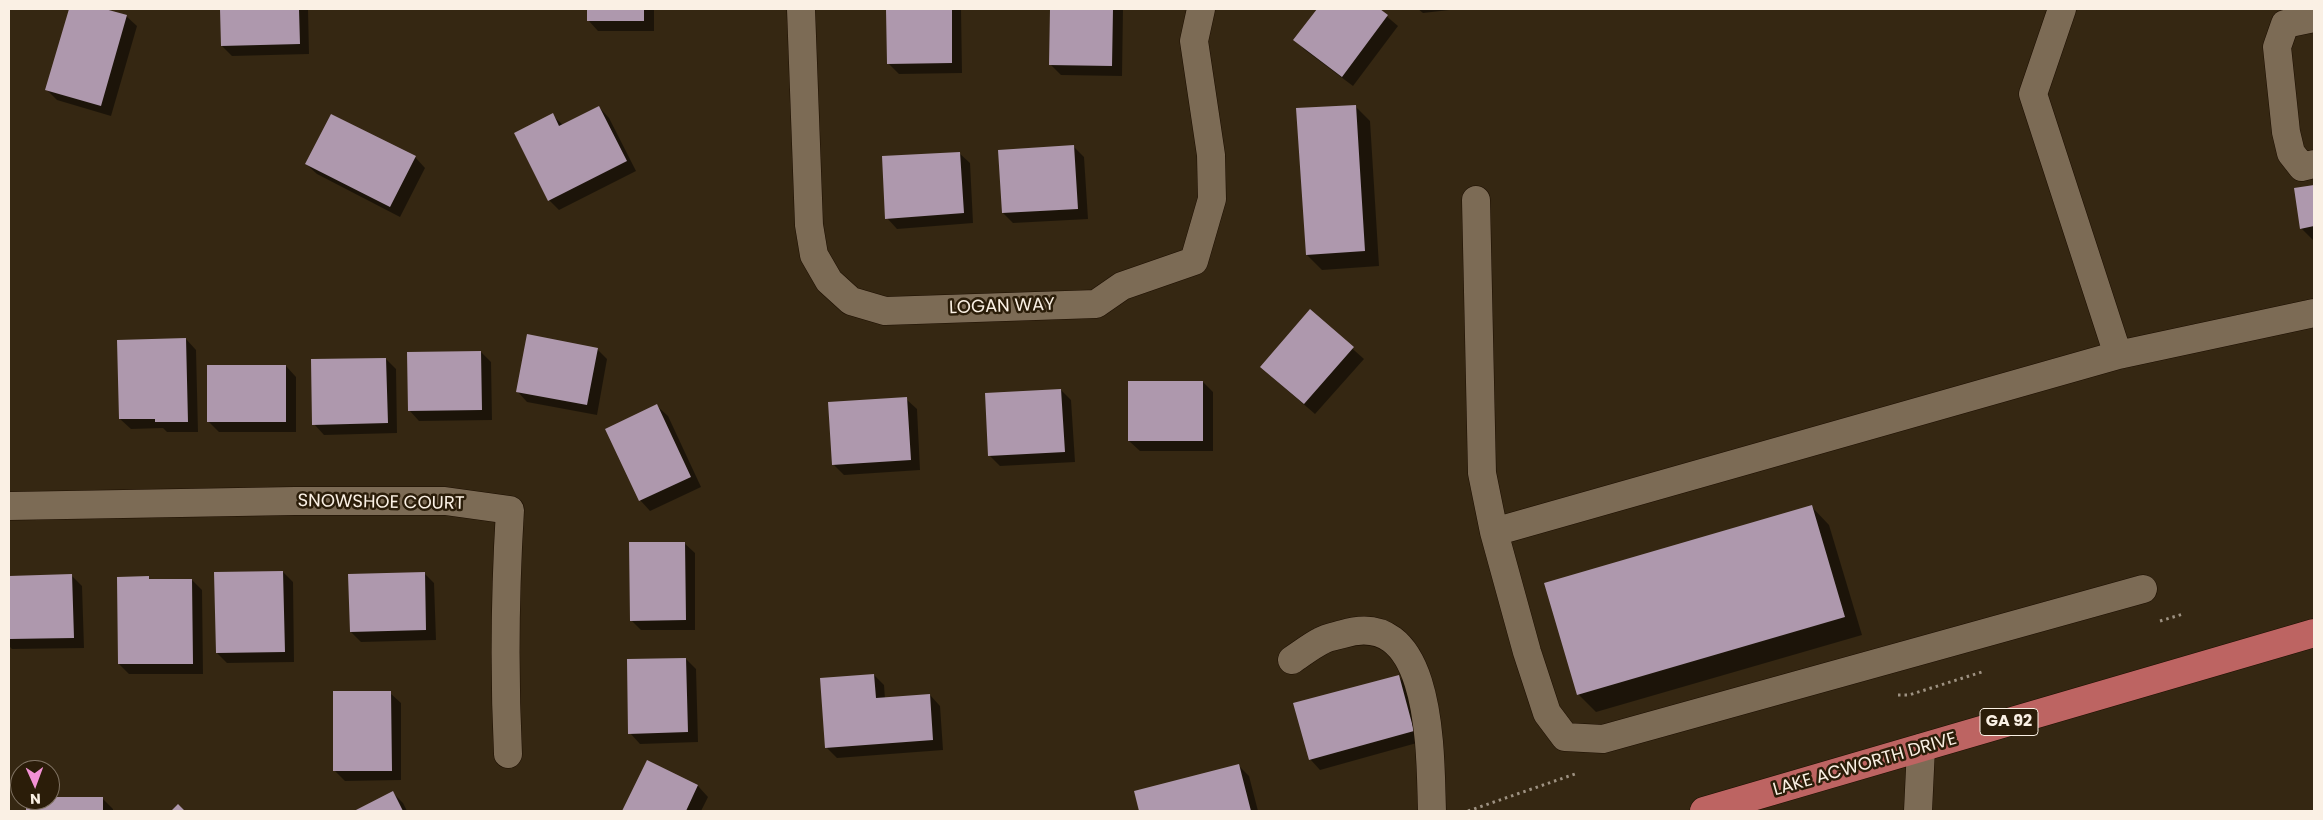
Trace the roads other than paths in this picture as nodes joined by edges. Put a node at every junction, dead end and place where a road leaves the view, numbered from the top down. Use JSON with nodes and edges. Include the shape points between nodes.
{"nodes":[{"id":1,"x":801,"y":9,"type":"edge"},
{"id":2,"x":1201,"y":9,"type":"edge"},
{"id":3,"x":2062,"y":9,"type":"edge"},
{"id":4,"x":2314,"y":18,"type":"edge"},
{"id":5,"x":2314,"y":164,"type":"edge"},
{"id":6,"x":1476,"y":200,"type":"dead end"},
{"id":7,"x":2314,"y":313,"type":"edge"},
{"id":8,"x":2118,"y":355,"type":"junction"},
{"id":9,"x":9,"y":506,"type":"edge"},
{"id":10,"x":1494,"y":532,"type":"junction"},
{"id":11,"x":2143,"y":588,"type":"dead end"},
{"id":12,"x":2314,"y":633,"type":"edge"},
{"id":13,"x":1292,"y":660,"type":"dead end"},
{"id":14,"x":1921,"y":748,"type":"junction"},
{"id":15,"x":508,"y":754,"type":"dead end"},
{"id":16,"x":1432,"y":811,"type":"edge"},
{"id":17,"x":1704,"y":811,"type":"edge"},
{"id":18,"x":1918,"y":811,"type":"edge"}],
"edges":[{"from":1,"to":2,"type":"street","name":"LOGAN WAY","via":[[809,225],[814,255],[828,280],[851,300],[885,311],[1096,304],[1122,286],[1194,261],[1212,199],[1211,155],[1194,41]]},
{"from":3,"to":8,"type":"street","via":[[2033,94]]},
{"from":4,"to":5,"type":"street","via":[[2285,24],[2277,46],[2291,153],[2302,167]]},
{"from":6,"to":10,"type":"street","via":[[1482,473]]},
{"from":7,"to":8,"type":"street"},
{"from":8,"to":10,"type":"street"},
{"from":9,"to":15,"type":"street","name":"SNOWSHOE COURT","via":[[446,501],[510,510],[504,596]]},
{"from":10,"to":11,"type":"street","via":[[1547,713],[1565,737],[1603,739]]},
{"from":12,"to":14,"type":"main road","name":"LAKE ACWORTH DRIVE","number":"GA 92"},
{"from":13,"to":16,"type":"street","via":[[1322,640],[1358,629],[1386,634],[1406,655],[1417,678],[1428,723]]},
{"from":14,"to":17,"type":"main road","name":"LAKE ACWORTH DRIVE","number":"GA 92"},
{"from":14,"to":18,"type":"street"}]}
